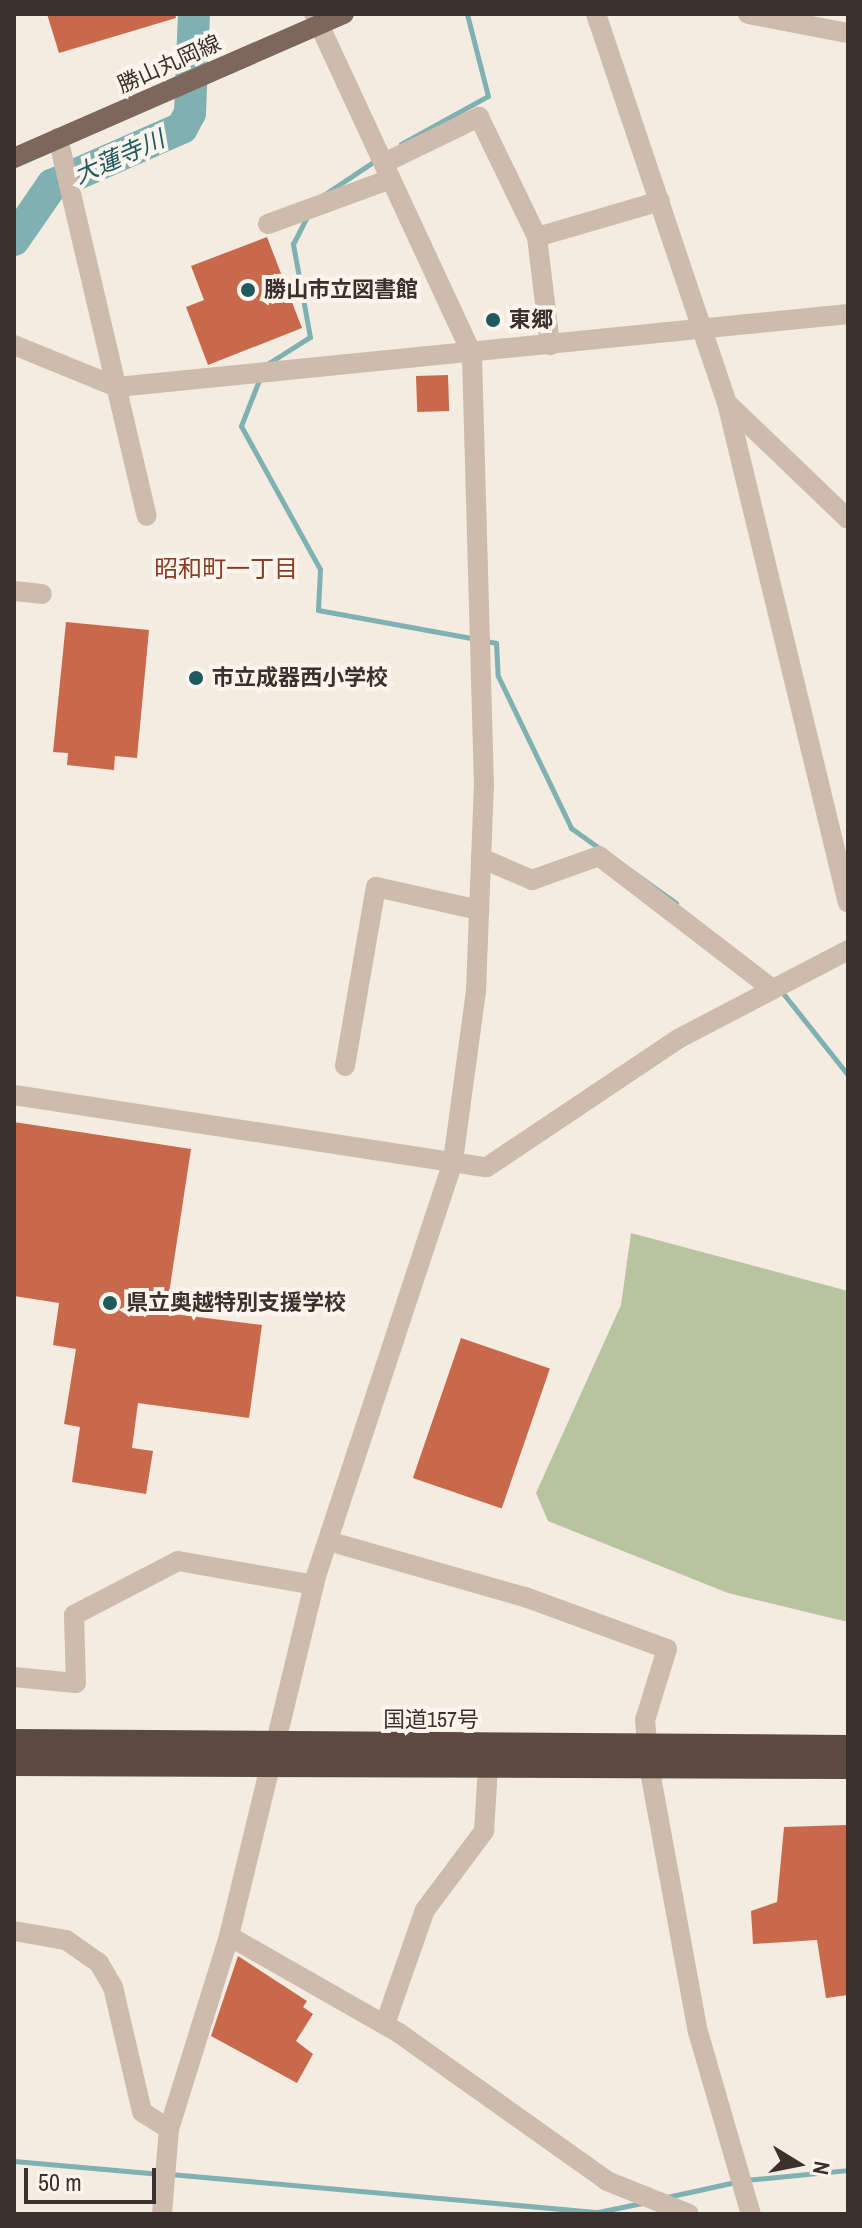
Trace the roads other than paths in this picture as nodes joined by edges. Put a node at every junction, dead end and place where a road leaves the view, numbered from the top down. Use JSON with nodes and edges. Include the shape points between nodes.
{"nodes":[{"id":1,"x":344,"y":14,"type":"edge"},
{"id":2,"x":596,"y":14,"type":"edge"},
{"id":3,"x":748,"y":14,"type":"edge"},
{"id":4,"x":317,"y":19,"type":"edge"},
{"id":5,"x":813,"y":19,"type":"edge"},
{"id":6,"x":848,"y":33,"type":"edge"},
{"id":7,"x":58,"y":138,"type":"junction"},
{"id":8,"x":14,"y":158,"type":"edge"},
{"id":9,"x":387,"y":171,"type":"junction"},
{"id":10,"x":660,"y":201,"type":"junction"},
{"id":11,"x":268,"y":224,"type":"dead end"},
{"id":12,"x":537,"y":237,"type":"junction"},
{"id":13,"x":848,"y":314,"type":"edge"},
{"id":14,"x":703,"y":327,"type":"junction"},
{"id":15,"x":14,"y":345,"type":"edge"},
{"id":16,"x":550,"y":345,"type":"junction"},
{"id":17,"x":472,"y":354,"type":"junction"},
{"id":18,"x":117,"y":387,"type":"junction"},
{"id":19,"x":727,"y":403,"type":"junction"},
{"id":20,"x":147,"y":516,"type":"dead end"},
{"id":21,"x":848,"y":519,"type":"edge"},
{"id":22,"x":14,"y":591,"type":"edge"},
{"id":23,"x":42,"y":594,"type":"dead end"},
{"id":24,"x":481,"y":858,"type":"junction"},
{"id":25,"x":848,"y":903,"type":"edge"},
{"id":26,"x":479,"y":910,"type":"junction"},
{"id":27,"x":848,"y":950,"type":"edge"},
{"id":28,"x":771,"y":988,"type":"junction"},
{"id":29,"x":345,"y":1066,"type":"dead end"},
{"id":30,"x":14,"y":1095,"type":"edge"},
{"id":31,"x":453,"y":1161,"type":"junction"},
{"id":32,"x":328,"y":1541,"type":"junction"},
{"id":33,"x":314,"y":1585,"type":"junction"},
{"id":34,"x":14,"y":1677,"type":"edge"},
{"id":35,"x":14,"y":1741,"type":"edge"},
{"id":36,"x":848,"y":1747,"type":"edge"},
{"id":37,"x":273,"y":1755,"type":"junction"},
{"id":38,"x":488,"y":1756,"type":"junction"},
{"id":39,"x":648,"y":1756,"type":"junction"},
{"id":40,"x":14,"y":1764,"type":"edge"},
{"id":41,"x":848,"y":1767,"type":"edge"},
{"id":42,"x":14,"y":1931,"type":"edge"},
{"id":43,"x":229,"y":1936,"type":"junction"},
{"id":44,"x":385,"y":2024,"type":"junction"},
{"id":45,"x":169,"y":2129,"type":"junction"},
{"id":46,"x":162,"y":2214,"type":"edge"},
{"id":47,"x":689,"y":2214,"type":"edge"},
{"id":48,"x":751,"y":2214,"type":"edge"}],
"edges":[{"from":1,"to":4,"type":"main road","name":"勝山丸岡線"},
{"from":2,"to":10,"type":"street"},
{"from":3,"to":5,"type":"street"},
{"from":4,"to":7,"type":"main road","name":"勝山丸岡線"},
{"from":4,"to":9,"type":"street"},
{"from":5,"to":6,"type":"street"},
{"from":7,"to":8,"type":"main road","name":"勝山丸岡線"},
{"from":7,"to":18,"type":"street"},
{"from":9,"to":11,"type":"street"},
{"from":9,"to":12,"type":"street","via":[[479,117]]},
{"from":9,"to":17,"type":"street"},
{"from":10,"to":12,"type":"street"},
{"from":10,"to":14,"type":"street"},
{"from":12,"to":16,"type":"street"},
{"from":13,"to":14,"type":"street"},
{"from":14,"to":16,"type":"street"},
{"from":14,"to":19,"type":"street"},
{"from":15,"to":18,"type":"street"},
{"from":16,"to":17,"type":"street"},
{"from":17,"to":18,"type":"street"},
{"from":17,"to":24,"type":"street"},
{"from":18,"to":20,"type":"street"},
{"from":19,"to":21,"type":"street"},
{"from":19,"to":25,"type":"street"},
{"from":22,"to":23,"type":"street"},
{"from":24,"to":26,"type":"street"},
{"from":24,"to":28,"type":"street","via":[[532,880],[599,856]]},
{"from":26,"to":29,"type":"street","via":[[376,887]]},
{"from":26,"to":31,"type":"street"},
{"from":27,"to":28,"type":"street"},
{"from":28,"to":31,"type":"street","via":[[678,1039],[487,1167]]},
{"from":30,"to":31,"type":"street"},
{"from":31,"to":32,"type":"street"},
{"from":32,"to":33,"type":"street"},
{"from":32,"to":39,"type":"street","via":[[525,1597],[667,1649],[645,1720]]},
{"from":33,"to":34,"type":"street","via":[[178,1561],[74,1615],[76,1683]]},
{"from":33,"to":37,"type":"street"},
{"from":35,"to":37,"type":"highway","name":"国道157号"},
{"from":36,"to":39,"type":"highway","name":"国道157号"},
{"from":37,"to":38,"type":"highway","name":"国道157号"},
{"from":37,"to":40,"type":"highway","name":"国道157号"},
{"from":37,"to":43,"type":"street"},
{"from":38,"to":39,"type":"highway","name":"国道157号"},
{"from":38,"to":44,"type":"street","via":[[484,1831],[425,1910]]},
{"from":39,"to":41,"type":"highway","name":"国道157号"},
{"from":39,"to":48,"type":"street","via":[[698,2032]]},
{"from":42,"to":45,"type":"street","via":[[66,1940],[99,1963],[113,1987],[142,2112]]},
{"from":43,"to":44,"type":"street"},
{"from":43,"to":45,"type":"street"},
{"from":44,"to":47,"type":"street","via":[[607,2181]]},
{"from":45,"to":46,"type":"street"}]}
